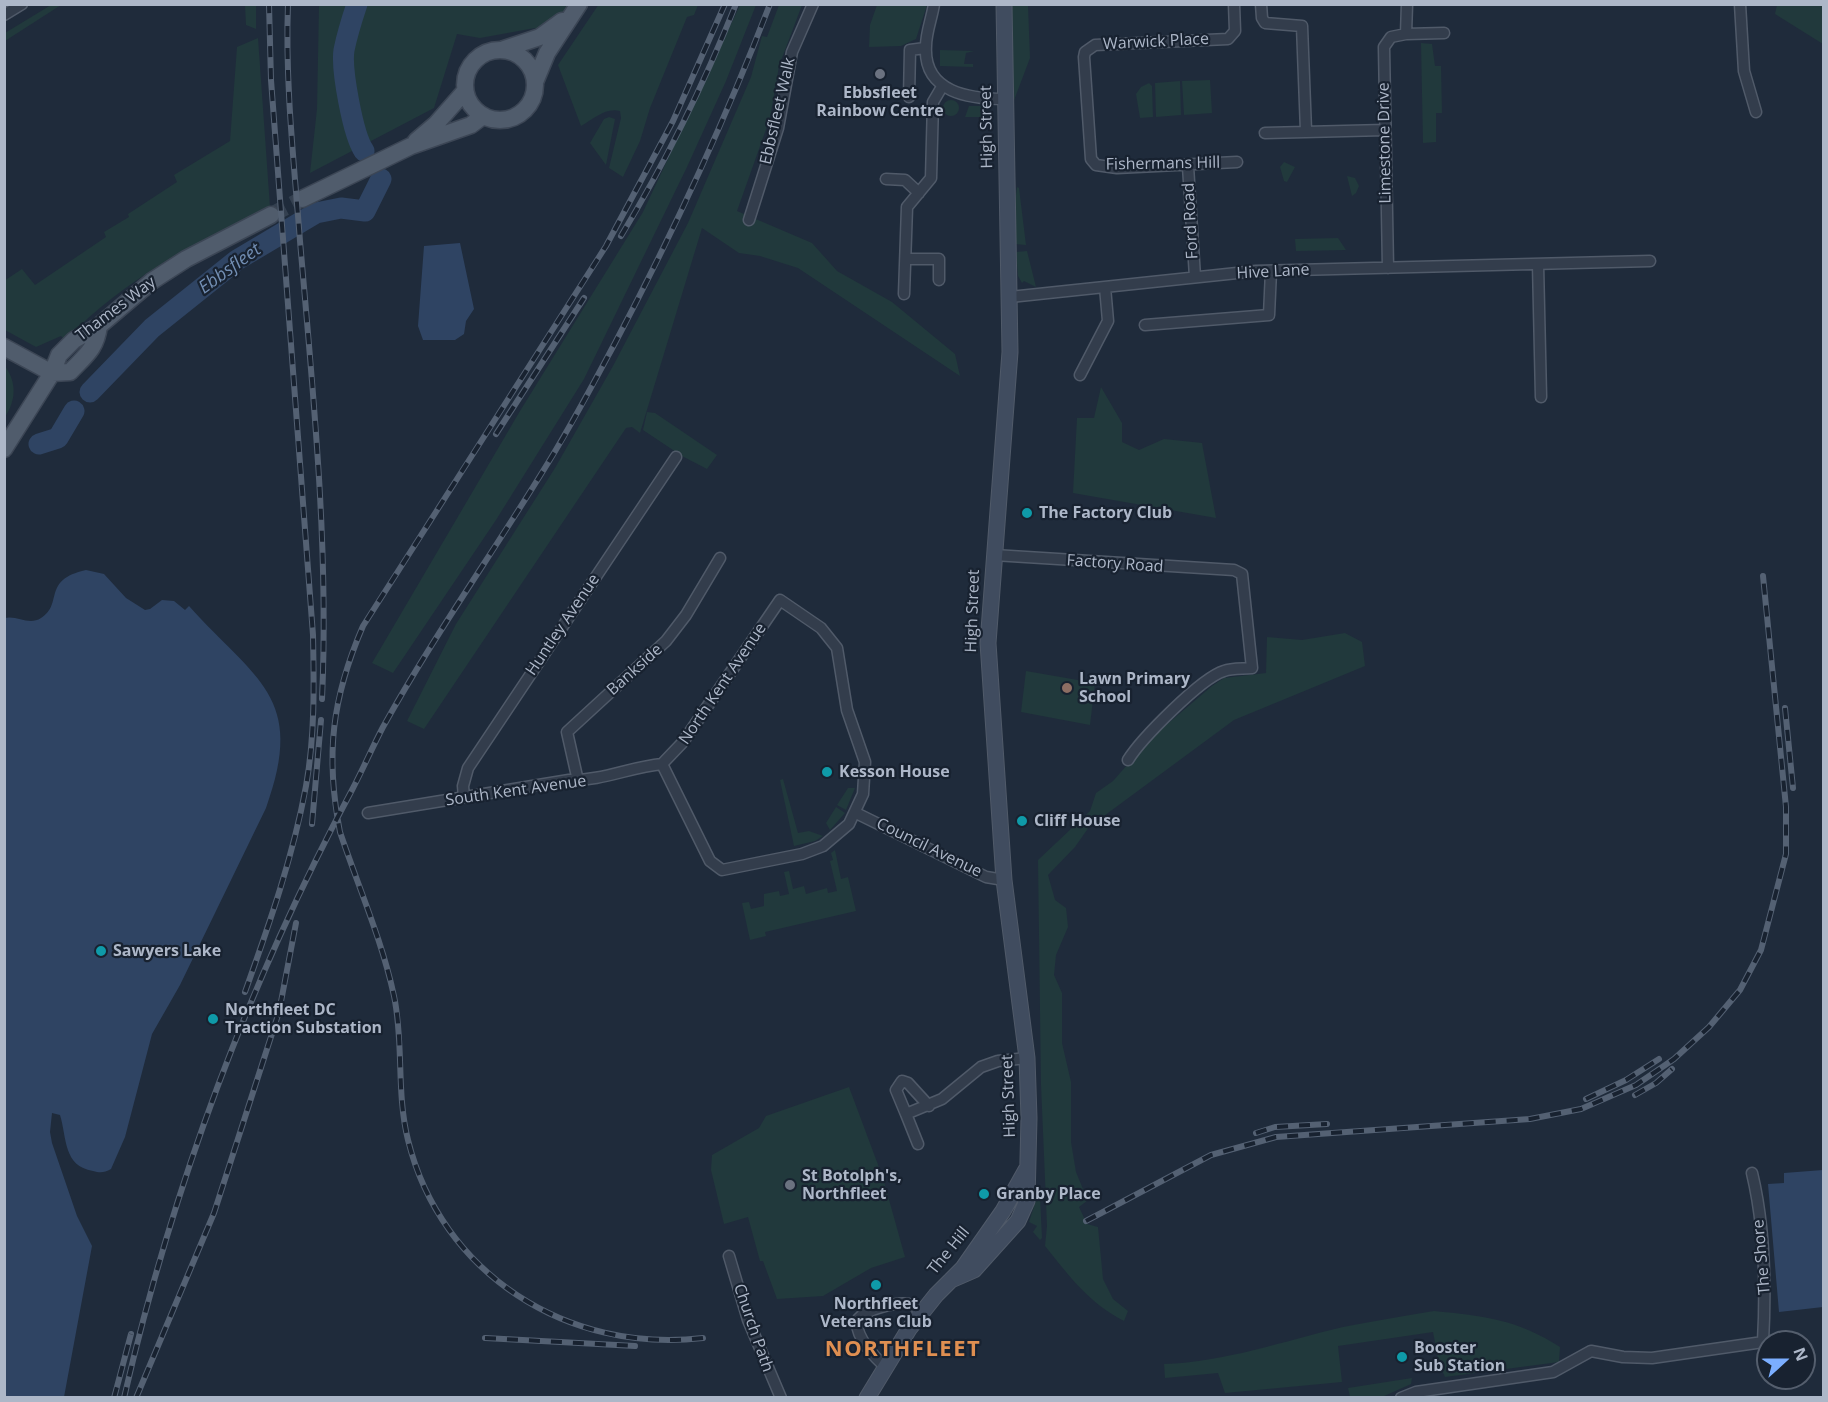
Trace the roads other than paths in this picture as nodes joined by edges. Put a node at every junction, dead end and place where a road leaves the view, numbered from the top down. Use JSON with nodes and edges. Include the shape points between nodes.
{"nodes":[{"id":1,"x":22,"y":4,"type":"edge"},
{"id":2,"x":813,"y":4,"type":"edge"},
{"id":3,"x":934,"y":4,"type":"edge"},
{"id":4,"x":1004,"y":4,"type":"edge"},
{"id":5,"x":1234,"y":4,"type":"edge"},
{"id":6,"x":1261,"y":4,"type":"edge"},
{"id":7,"x":1407,"y":4,"type":"edge"},
{"id":8,"x":1740,"y":4,"type":"edge"},
{"id":9,"x":574,"y":11,"type":"edge"},
{"id":10,"x":4,"y":15,"type":"edge"},
{"id":11,"x":1444,"y":33,"type":"dead end"},
{"id":12,"x":1406,"y":34,"type":"junction"},
{"id":13,"x":925,"y":48,"type":"junction"},
{"id":14,"x":504,"y":49,"type":"junction"},
{"id":15,"x":536,"y":82,"type":"junction"},
{"id":16,"x":943,"y":85,"type":"junction"},
{"id":17,"x":465,"y":91,"type":"junction"},
{"id":18,"x":909,"y":97,"type":"dead end"},
{"id":19,"x":1005,"y":99,"type":"junction"},
{"id":20,"x":1756,"y":112,"type":"dead end"},
{"id":21,"x":483,"y":116,"type":"junction"},
{"id":22,"x":1385,"y":130,"type":"junction"},
{"id":23,"x":1306,"y":131,"type":"junction"},
{"id":24,"x":1265,"y":133,"type":"dead end"},
{"id":25,"x":411,"y":146,"type":"junction"},
{"id":26,"x":1091,"y":159,"type":"joint"},
{"id":27,"x":1237,"y":162,"type":"dead end"},
{"id":28,"x":1188,"y":166,"type":"junction"},
{"id":29,"x":886,"y":179,"type":"dead end"},
{"id":30,"x":919,"y":193,"type":"junction"},
{"id":31,"x":302,"y":199,"type":"tunnel mouth"},
{"id":32,"x":271,"y":215,"type":"tunnel mouth"},
{"id":33,"x":748,"y":220,"type":"dead end"},
{"id":34,"x":906,"y":259,"type":"junction"},
{"id":35,"x":1650,"y":261,"type":"dead end"},
{"id":36,"x":1538,"y":264,"type":"junction"},
{"id":37,"x":1388,"y":268,"type":"junction"},
{"id":38,"x":1271,"y":271,"type":"junction"},
{"id":39,"x":1195,"y":277,"type":"junction"},
{"id":40,"x":939,"y":280,"type":"dead end"},
{"id":41,"x":1105,"y":287,"type":"junction"},
{"id":42,"x":904,"y":294,"type":"dead end"},
{"id":43,"x":1010,"y":297,"type":"junction"},
{"id":44,"x":1145,"y":325,"type":"dead end"},
{"id":45,"x":4,"y":347,"type":"edge"},
{"id":46,"x":52,"y":373,"type":"junction"},
{"id":47,"x":1080,"y":375,"type":"dead end"},
{"id":48,"x":1540,"y":397,"type":"dead end"},
{"id":49,"x":4,"y":449,"type":"edge"},
{"id":50,"x":675,"y":457,"type":"dead end"},
{"id":51,"x":994,"y":555,"type":"junction"},
{"id":52,"x":720,"y":558,"type":"dead end"},
{"id":53,"x":1128,"y":760,"type":"dead end"},
{"id":54,"x":662,"y":764,"type":"junction"},
{"id":55,"x":578,"y":781,"type":"junction"},
{"id":56,"x":464,"y":797,"type":"junction"},
{"id":57,"x":368,"y":813,"type":"dead end"},
{"id":58,"x":856,"y":813,"type":"junction"},
{"id":59,"x":1004,"y":879,"type":"junction"},
{"id":60,"x":1027,"y":1058,"type":"junction"},
{"id":61,"x":929,"y":1106,"type":"junction"},
{"id":62,"x":906,"y":1114,"type":"junction"},
{"id":63,"x":918,"y":1144,"type":"dead end"},
{"id":64,"x":1028,"y":1167,"type":"junction"},
{"id":65,"x":1752,"y":1173,"type":"dead end"},
{"id":66,"x":729,"y":1256,"type":"dead end"},
{"id":67,"x":951,"y":1280,"type":"junction"},
{"id":68,"x":921,"y":1311,"type":"junction"},
{"id":69,"x":887,"y":1368,"type":"junction"},
{"id":70,"x":781,"y":1398,"type":"edge"},
{"id":71,"x":867,"y":1398,"type":"edge"},
{"id":72,"x":1401,"y":1398,"type":"edge"}],
"edges":[{"from":1,"to":10,"type":"street"},
{"from":2,"to":33,"type":"street","name":"Ebbsfleet Walk","via":[[792,52],[778,128]]},
{"from":3,"to":13,"type":"street"},
{"from":4,"to":19,"type":"main road","name":"High Street"},
{"from":5,"to":26,"type":"street","name":"Warwick Place","via":[[1235,31],[1228,39],[1095,45],[1085,52]]},
{"from":6,"to":23,"type":"street","via":[[1266,24],[1302,26]]},
{"from":7,"to":12,"type":"street"},
{"from":8,"to":20,"type":"street","via":[[1744,71]]},
{"from":9,"to":14,"type":"main road","via":[[540,37]]},
{"from":9,"to":15,"type":"main road","via":[[547,53]]},
{"from":11,"to":12,"type":"street"},
{"from":12,"to":22,"type":"street","name":"Limestone Drive","via":[[1391,37],[1384,47]]},
{"from":13,"to":16,"type":"street","via":[[932,72]]},
{"from":13,"to":18,"type":"street","via":[[910,50]]},
{"from":14,"to":15,"type":"main road","via":[[524,60]]},
{"from":14,"to":17,"type":"main road","via":[[477,58],[464,79]]},
{"from":15,"to":21,"type":"main road","via":[[531,99],[519,114],[506,118]]},
{"from":16,"to":19,"type":"street","via":[[966,98]]},
{"from":16,"to":30,"type":"street","via":[[933,102],[931,176]]},
{"from":17,"to":21,"type":"main road","via":[[469,103]]},
{"from":17,"to":25,"type":"main road"},
{"from":19,"to":43,"type":"main road","name":"High Street"},
{"from":21,"to":25,"type":"main road","via":[[471,125]]},
{"from":22,"to":23,"type":"street"},
{"from":22,"to":37,"type":"street","name":"Limestone Drive"},
{"from":23,"to":24,"type":"street"},
{"from":25,"to":31,"type":"main road"},
{"from":26,"to":28,"type":"street","name":"Fishermans Hill","via":[[1096,165],[1117,168]]},
{"from":27,"to":28,"type":"street","name":"Fishermans Hill"},
{"from":28,"to":39,"type":"street","name":"Ford Road"},
{"from":29,"to":30,"type":"street","via":[[905,180]]},
{"from":30,"to":34,"type":"street","via":[[908,207]]},
{"from":32,"to":46,"type":"main road","name":"Thames Way","via":[[172,267],[99,326],[96,344],[70,372]]},
{"from":34,"to":40,"type":"street","via":[[939,259]]},
{"from":34,"to":42,"type":"street"},
{"from":35,"to":36,"type":"street","name":"Hive Lane"},
{"from":36,"to":37,"type":"street","name":"Hive Lane"},
{"from":36,"to":48,"type":"street"},
{"from":37,"to":38,"type":"street","name":"Hive Lane"},
{"from":38,"to":39,"type":"street","name":"Hive Lane"},
{"from":38,"to":44,"type":"street","via":[[1269,315]]},
{"from":39,"to":41,"type":"street","name":"Hive Lane"},
{"from":41,"to":43,"type":"street","name":"Hive Lane"},
{"from":41,"to":47,"type":"street","via":[[1108,321]]},
{"from":43,"to":51,"type":"main road","name":"High Street","via":[[1008,394]]},
{"from":45,"to":46,"type":"main road"},
{"from":46,"to":49,"type":"main road"},
{"from":50,"to":56,"type":"street","name":"Huntley Avenue","via":[[468,768]]},
{"from":51,"to":53,"type":"street","name":"Factory Road","via":[[1237,570],[1244,579],[1252,668],[1222,671],[1199,687],[1139,743]]},
{"from":51,"to":59,"type":"main road","name":"High Street","via":[[988,643]]},
{"from":52,"to":55,"type":"street","name":"Bankside","via":[[666,641],[567,732]]},
{"from":54,"to":55,"type":"street","name":"South Kent Avenue"},
{"from":54,"to":58,"type":"street","via":[[710,861],[722,870],[819,849],[845,829]]},
{"from":54,"to":58,"type":"street","name":"North Kent Avenue","via":[[683,742],[780,600],[824,630],[839,651],[847,710],[865,762],[865,785]]},
{"from":55,"to":56,"type":"street","name":"South Kent Avenue"},
{"from":56,"to":57,"type":"street","name":"South Kent Avenue"},
{"from":58,"to":59,"type":"street","name":"Council Avenue","via":[[986,877]]},
{"from":59,"to":60,"type":"main road","name":"High Street"},
{"from":60,"to":61,"type":"street","via":[[981,1067]]},
{"from":60,"to":64,"type":"main road","name":"High Street"},
{"from":61,"to":62,"type":"street"},
{"from":61,"to":62,"type":"street","via":[[902,1081],[896,1090]]},
{"from":62,"to":63,"type":"street"},
{"from":64,"to":67,"type":"main road","name":"The Hill","via":[[1003,1211]]},
{"from":64,"to":67,"type":"main road","name":"High Street","via":[[1027,1201],[1018,1221],[974,1270]]},
{"from":65,"to":72,"type":"street","name":"The Shore","via":[[1766,1295],[1763,1342],[1652,1358],[1591,1351],[1553,1372],[1416,1392]]},
{"from":66,"to":70,"type":"street","name":"Church Path","via":[[748,1320]]},
{"from":67,"to":68,"type":"main road","name":"The Hill"},
{"from":68,"to":69,"type":"main road","name":"The Hill"},
{"from":68,"to":69,"type":"street","via":[[903,1304],[870,1311],[858,1319],[861,1336]]},
{"from":69,"to":71,"type":"main road","name":"The Hill"}]}
